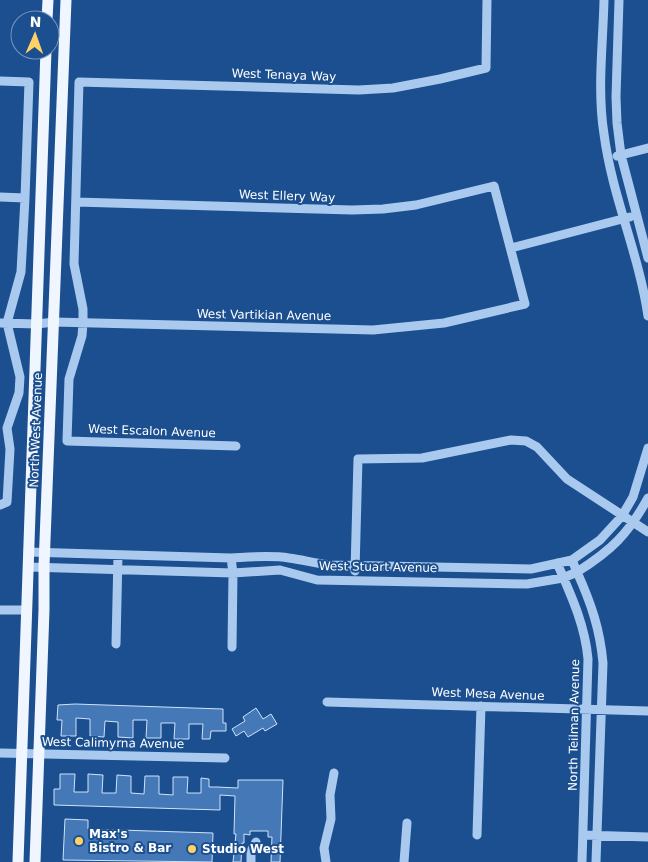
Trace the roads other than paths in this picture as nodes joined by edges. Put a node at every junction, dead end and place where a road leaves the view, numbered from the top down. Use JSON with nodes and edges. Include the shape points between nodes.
{"nodes":[{"id":1,"x":66,"y":0,"type":"edge"},
{"id":2,"x":487,"y":0,"type":"edge"},
{"id":3,"x":604,"y":0,"type":"edge"},
{"id":4,"x":619,"y":0,"type":"edge"},
{"id":5,"x":46,"y":60,"type":"edge"},
{"id":6,"x":0,"y":81,"type":"edge"},
{"id":7,"x":648,"y":148,"type":"edge"},
{"id":8,"x":621,"y":155,"type":"junction"},
{"id":9,"x":608,"y":158,"type":"junction"},
{"id":10,"x":0,"y":198,"type":"edge"},
{"id":11,"x":25,"y":198,"type":"junction"},
{"id":12,"x":76,"y":202,"type":"junction"},
{"id":13,"x":637,"y":215,"type":"junction"},
{"id":14,"x":624,"y":218,"type":"junction"},
{"id":15,"x":511,"y":248,"type":"junction"},
{"id":16,"x":648,"y":258,"type":"edge"},
{"id":17,"x":644,"y":277,"type":"edge"},
{"id":18,"x":648,"y":316,"type":"edge"},
{"id":19,"x":54,"y":322,"type":"junction"},
{"id":20,"x":4,"y":323,"type":"edge"},
{"id":21,"x":83,"y":323,"type":"junction"},
{"id":22,"x":37,"y":324,"type":"junction"},
{"id":23,"x":4,"y":428,"type":"edge"},
{"id":24,"x":236,"y":446,"type":"dead end"},
{"id":25,"x":648,"y":448,"type":"edge"},
{"id":26,"x":648,"y":498,"type":"edge"},
{"id":27,"x":0,"y":505,"type":"edge"},
{"id":28,"x":622,"y":516,"type":"junction"},
{"id":29,"x":634,"y":524,"type":"junction"},
{"id":30,"x":648,"y":532,"type":"edge"},
{"id":31,"x":28,"y":552,"type":"junction"},
{"id":32,"x":44,"y":553,"type":"junction"},
{"id":33,"x":118,"y":555,"type":"junction"},
{"id":34,"x":231,"y":558,"type":"junction"},
{"id":35,"x":572,"y":560,"type":"junction"},
{"id":36,"x":557,"y":563,"type":"junction"},
{"id":37,"x":355,"y":565,"type":"junction"},
{"id":38,"x":28,"y":566,"type":"junction"},
{"id":39,"x":44,"y":566,"type":"junction"},
{"id":40,"x":118,"y":569,"type":"junction"},
{"id":41,"x":577,"y":572,"type":"junction"},
{"id":42,"x":233,"y":573,"type":"junction"},
{"id":43,"x":564,"y":578,"type":"junction"},
{"id":44,"x":355,"y":579,"type":"junction"},
{"id":45,"x":0,"y":610,"type":"edge"},
{"id":46,"x":26,"y":610,"type":"junction"},
{"id":47,"x":116,"y":644,"type":"dead end"},
{"id":48,"x":232,"y":646,"type":"dead end"},
{"id":49,"x":327,"y":702,"type":"dead end"},
{"id":50,"x":481,"y":706,"type":"junction"},
{"id":51,"x":588,"y":709,"type":"junction"},
{"id":52,"x":602,"y":710,"type":"junction"},
{"id":53,"x":648,"y":711,"type":"edge"},
{"id":54,"x":0,"y":753,"type":"edge"},
{"id":55,"x":22,"y":754,"type":"junction"},
{"id":56,"x":39,"y":754,"type":"junction"},
{"id":57,"x":225,"y":758,"type":"dead end"},
{"id":58,"x":334,"y":773,"type":"dead end"},
{"id":59,"x":407,"y":823,"type":"dead end"},
{"id":60,"x":477,"y":835,"type":"dead end"},
{"id":61,"x":583,"y":835,"type":"junction"},
{"id":62,"x":597,"y":836,"type":"junction"},
{"id":63,"x":648,"y":837,"type":"edge"},
{"id":64,"x":256,"y":842,"type":"dead end"},
{"id":65,"x":18,"y":862,"type":"edge"},
{"id":66,"x":35,"y":862,"type":"edge"},
{"id":67,"x":251,"y":862,"type":"edge"},
{"id":68,"x":326,"y":862,"type":"edge"},
{"id":69,"x":404,"y":862,"type":"edge"},
{"id":70,"x":582,"y":862,"type":"edge"},
{"id":71,"x":596,"y":862,"type":"edge"}],
"edges":[{"from":1,"to":19,"type":"main road","name":"North West Avenue"},
{"from":2,"to":12,"type":"street","name":"West Tenaya Way","via":[[486,68],[440,79],[393,88],[359,90],[79,82]]},
{"from":3,"to":9,"type":"street","via":[[601,80]]},
{"from":4,"to":8,"type":"street","via":[[616,97]]},
{"from":5,"to":22,"type":"main road","name":"North West Avenue"},
{"from":6,"to":11,"type":"street","name":"North West Avenue","via":[[29,82]]},
{"from":7,"to":8,"type":"street"},
{"from":8,"to":9,"type":"street"},
{"from":8,"to":13,"type":"street"},
{"from":9,"to":14,"type":"street"},
{"from":10,"to":11,"type":"street"},
{"from":11,"to":20,"type":"street","name":"North West Avenue","via":[[21,272]]},
{"from":12,"to":15,"type":"street","name":"West Ellery Way","via":[[352,210],[416,205],[494,186]]},
{"from":12,"to":21,"type":"street","via":[[74,264]]},
{"from":13,"to":14,"type":"street"},
{"from":13,"to":16,"type":"street"},
{"from":14,"to":15,"type":"street"},
{"from":14,"to":17,"type":"street"},
{"from":15,"to":21,"type":"street","name":"West Vartikian Avenue","via":[[525,304],[444,323],[373,330]]},
{"from":17,"to":18,"type":"street"},
{"from":19,"to":21,"type":"street","name":"West Vartikian Avenue"},
{"from":19,"to":22,"type":"street","name":"West Vartikian Avenue"},
{"from":19,"to":32,"type":"main road","name":"North West Avenue"},
{"from":20,"to":22,"type":"street","name":"West Vartikian Avenue"},
{"from":20,"to":23,"type":"street","name":"North West Avenue","via":[[20,377],[19,393]]},
{"from":21,"to":24,"type":"street","name":"West Escalon Avenue","via":[[69,379],[67,441]]},
{"from":22,"to":31,"type":"main road","name":"North West Avenue"},
{"from":23,"to":27,"type":"street","name":"North West Avenue","via":[[10,449],[7,502]]},
{"from":25,"to":28,"type":"street","via":[[633,496]]},
{"from":26,"to":29,"type":"street"},
{"from":28,"to":29,"type":"street"},
{"from":28,"to":35,"type":"street","via":[[600,540]]},
{"from":28,"to":37,"type":"street","via":[[568,479],[537,447],[526,441],[511,440],[422,458],[358,459]]},
{"from":29,"to":30,"type":"street"},
{"from":29,"to":41,"type":"street","via":[[610,550]]},
{"from":31,"to":32,"type":"street","name":"West Stuart Avenue"},
{"from":31,"to":38,"type":"main road","name":"North West Avenue"},
{"from":32,"to":33,"type":"street","name":"West Stuart Avenue"},
{"from":32,"to":39,"type":"main road","name":"North West Avenue"},
{"from":33,"to":34,"type":"street","name":"West Stuart Avenue"},
{"from":33,"to":40,"type":"street"},
{"from":34,"to":37,"type":"street","name":"West Stuart Avenue","via":[[264,556]]},
{"from":34,"to":42,"type":"street"},
{"from":35,"to":36,"type":"street","name":"West Stuart Avenue"},
{"from":35,"to":41,"type":"street"},
{"from":36,"to":37,"type":"street","name":"West Stuart Avenue","via":[[531,569]]},
{"from":36,"to":43,"type":"street","name":"North Teilman Avenue"},
{"from":37,"to":44,"type":"street"},
{"from":38,"to":39,"type":"street","name":"West Stuart Avenue"},
{"from":38,"to":46,"type":"main road","name":"North West Avenue"},
{"from":39,"to":40,"type":"street","name":"West Stuart Avenue"},
{"from":39,"to":56,"type":"main road","name":"North West Avenue"},
{"from":40,"to":42,"type":"street","name":"West Stuart Avenue"},
{"from":40,"to":47,"type":"street"},
{"from":41,"to":43,"type":"street","name":"West Stuart Avenue"},
{"from":41,"to":52,"type":"street","via":[[592,605],[602,645]]},
{"from":42,"to":44,"type":"street","name":"West Stuart Avenue","via":[[280,570],[317,580]]},
{"from":42,"to":48,"type":"street"},
{"from":43,"to":44,"type":"street","name":"West Stuart Avenue","via":[[527,584]]},
{"from":43,"to":51,"type":"street","name":"North Teilman Avenue","via":[[578,610],[587,647]]},
{"from":45,"to":46,"type":"street"},
{"from":46,"to":55,"type":"main road","name":"North West Avenue"},
{"from":49,"to":50,"type":"street","name":"West Mesa Avenue"},
{"from":50,"to":51,"type":"street","name":"West Mesa Avenue"},
{"from":50,"to":60,"type":"street"},
{"from":51,"to":52,"type":"street","name":"West Mesa Avenue"},
{"from":51,"to":61,"type":"street","name":"North Teilman Avenue"},
{"from":52,"to":53,"type":"street","name":"West Mesa Avenue"},
{"from":52,"to":62,"type":"street"},
{"from":54,"to":55,"type":"street","name":"West Calimyrna Avenue"},
{"from":55,"to":56,"type":"street","name":"West Calimyrna Avenue"},
{"from":55,"to":65,"type":"main road","name":"North West Avenue"},
{"from":56,"to":57,"type":"street","name":"West Calimyrna Avenue"},
{"from":56,"to":66,"type":"main road","name":"North West Avenue"},
{"from":58,"to":68,"type":"street","via":[[330,795],[331,819],[324,848]]},
{"from":59,"to":69,"type":"street"},
{"from":61,"to":62,"type":"street"},
{"from":61,"to":70,"type":"street","name":"North Teilman Avenue"},
{"from":62,"to":63,"type":"street"},
{"from":62,"to":71,"type":"street"},
{"from":64,"to":67,"type":"street","via":[[251,850]]}]}
